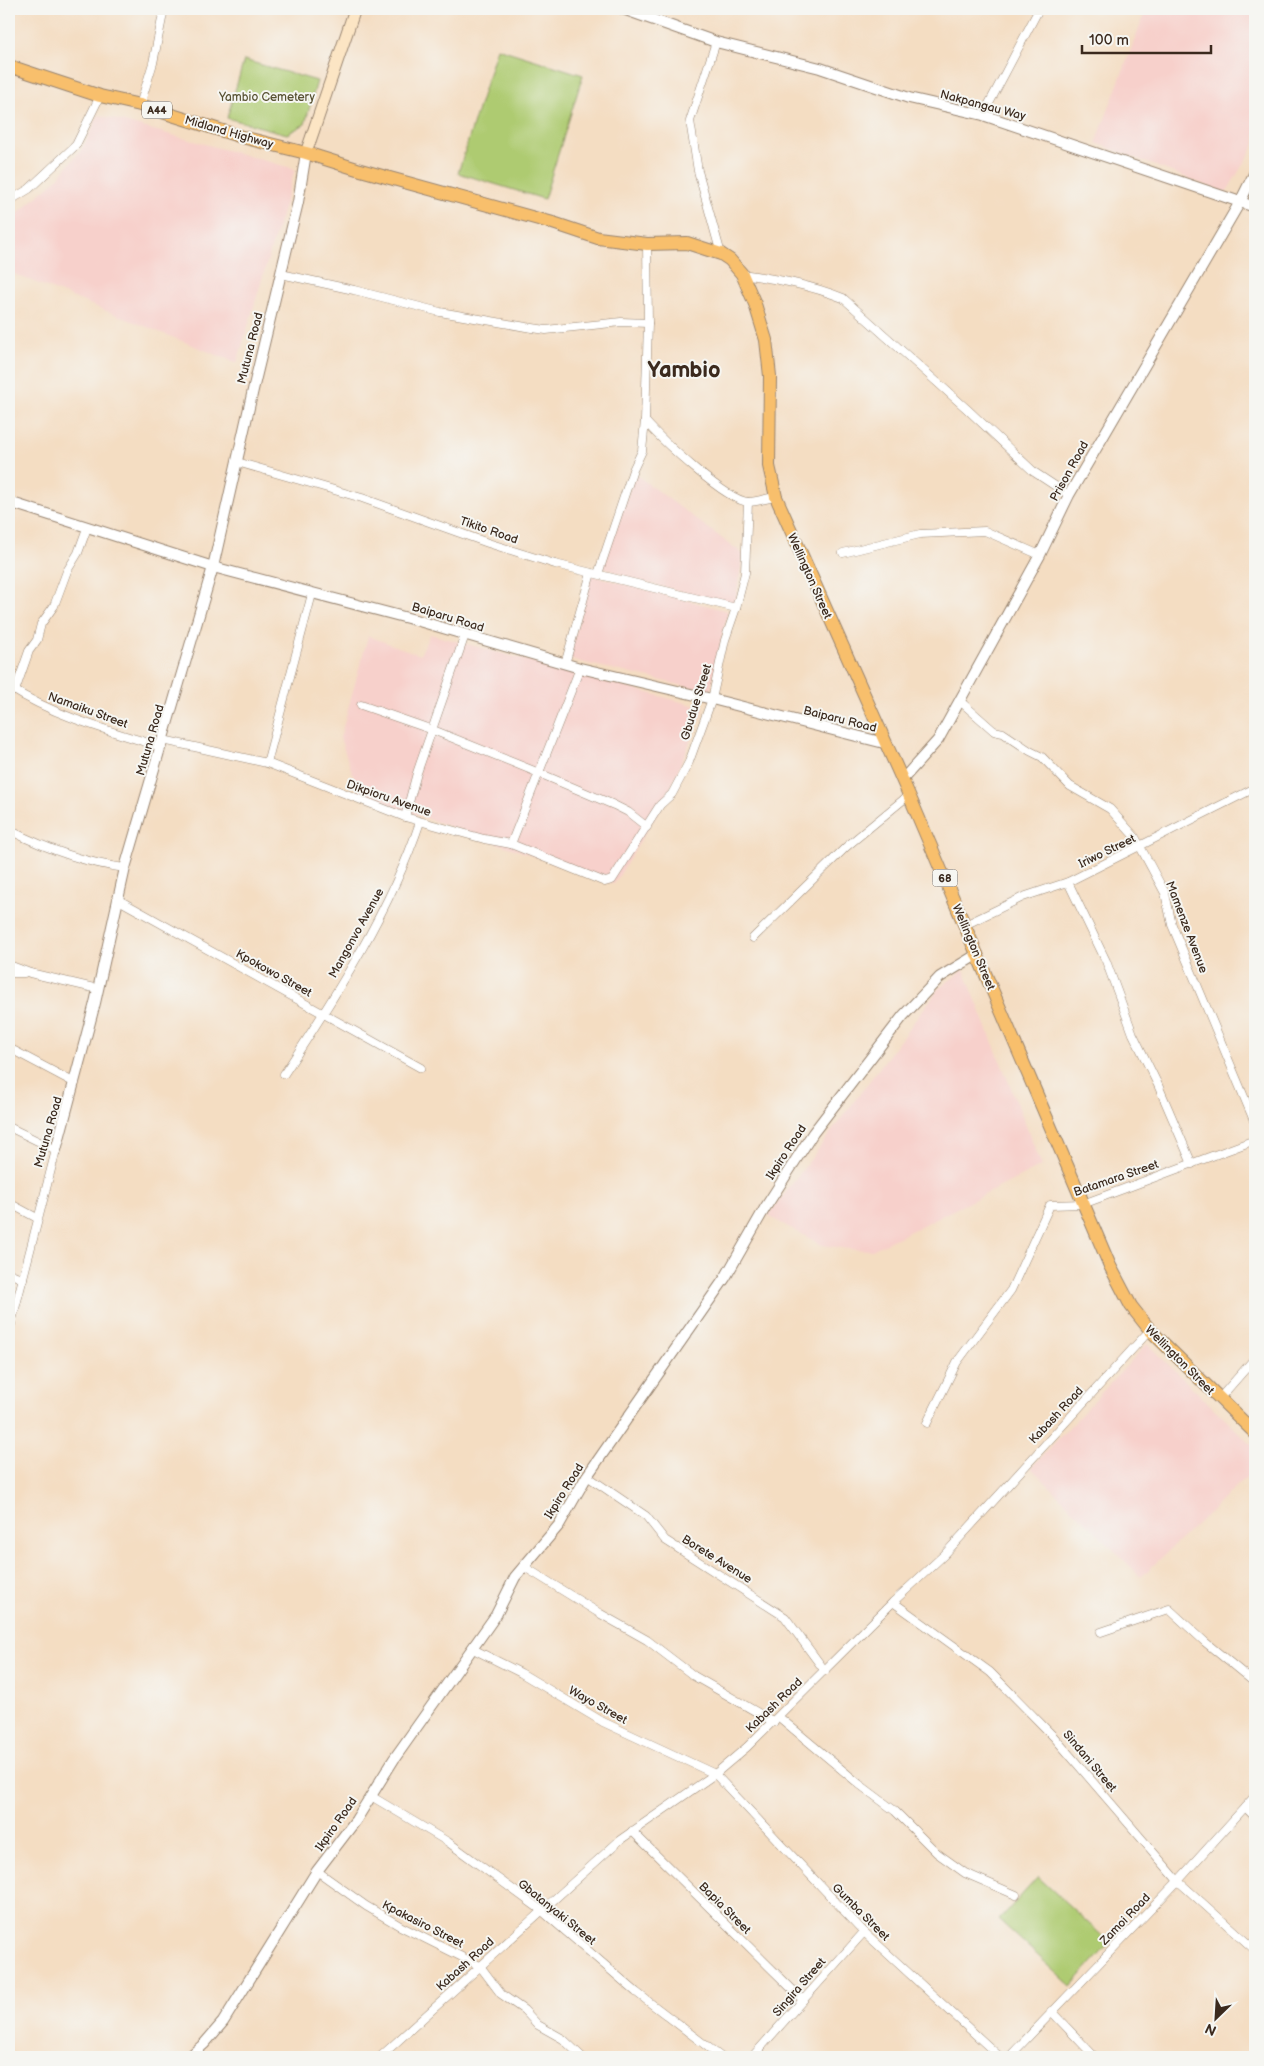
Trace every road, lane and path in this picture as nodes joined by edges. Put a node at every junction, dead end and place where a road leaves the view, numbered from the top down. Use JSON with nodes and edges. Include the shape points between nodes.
{"nodes":[{"id":1,"x":164,"y":9,"type":"edge"},
{"id":2,"x":355,"y":9,"type":"edge"},
{"id":3,"x":623,"y":9,"type":"edge"},
{"id":4,"x":1039,"y":9,"type":"edge"},
{"id":5,"x":716,"y":42,"type":"junction"},
{"id":6,"x":9,"y":66,"type":"edge"},
{"id":7,"x":100,"y":96,"type":"junction"},
{"id":8,"x":140,"y":105,"type":"junction"},
{"id":9,"x":983,"y":115,"type":"junction"},
{"id":10,"x":306,"y":153,"type":"junction"},
{"id":11,"x":1255,"y":172,"type":"edge"},
{"id":12,"x":9,"y":201,"type":"edge"},
{"id":13,"x":1240,"y":202,"type":"junction"},
{"id":14,"x":1255,"y":207,"type":"edge"},
{"id":15,"x":648,"y":244,"type":"junction"},
{"id":16,"x":721,"y":254,"type":"junction"},
{"id":17,"x":281,"y":274,"type":"junction"},
{"id":18,"x":742,"y":274,"type":"junction"},
{"id":19,"x":648,"y":323,"type":"junction"},
{"id":20,"x":645,"y":421,"type":"junction"},
{"id":21,"x":237,"y":462,"type":"junction"},
{"id":22,"x":1069,"y":495,"type":"junction"},
{"id":23,"x":776,"y":497,"type":"junction"},
{"id":24,"x":9,"y":502,"type":"edge"},
{"id":25,"x":748,"y":502,"type":"junction"},
{"id":26,"x":87,"y":528,"type":"junction"},
{"id":27,"x":843,"y":553,"type":"dead end"},
{"id":28,"x":1040,"y":555,"type":"junction"},
{"id":29,"x":213,"y":567,"type":"junction"},
{"id":30,"x":594,"y":573,"type":"junction"},
{"id":31,"x":312,"y":594,"type":"junction"},
{"id":32,"x":736,"y":608,"type":"junction"},
{"id":33,"x":465,"y":635,"type":"junction"},
{"id":34,"x":564,"y":664,"type":"junction"},
{"id":35,"x":580,"y":668,"type":"junction"},
{"id":36,"x":12,"y":689,"type":"edge"},
{"id":37,"x":712,"y":699,"type":"junction"},
{"id":38,"x":960,"y":701,"type":"junction"},
{"id":39,"x":361,"y":705,"type":"dead end"},
{"id":40,"x":433,"y":730,"type":"junction"},
{"id":41,"x":884,"y":743,"type":"junction"},
{"id":42,"x":162,"y":744,"type":"junction"},
{"id":43,"x":267,"y":763,"type":"junction"},
{"id":44,"x":539,"y":773,"type":"junction"},
{"id":45,"x":902,"y":780,"type":"junction"},
{"id":46,"x":1255,"y":788,"type":"edge"},
{"id":47,"x":909,"y":795,"type":"junction"},
{"id":48,"x":405,"y":818,"type":"junction"},
{"id":49,"x":420,"y":822,"type":"junction"},
{"id":50,"x":647,"y":827,"type":"junction"},
{"id":51,"x":9,"y":830,"type":"edge"},
{"id":52,"x":511,"y":844,"type":"junction"},
{"id":53,"x":1140,"y":847,"type":"junction"},
{"id":54,"x":125,"y":868,"type":"junction"},
{"id":55,"x":605,"y":882,"type":"joint"},
{"id":56,"x":1068,"y":882,"type":"junction"},
{"id":57,"x":117,"y":899,"type":"junction"},
{"id":58,"x":965,"y":925,"type":"junction"},
{"id":59,"x":753,"y":938,"type":"dead end"},
{"id":60,"x":978,"y":954,"type":"junction"},
{"id":61,"x":9,"y":965,"type":"edge"},
{"id":62,"x":9,"y":973,"type":"edge"},
{"id":63,"x":30,"y":973,"type":"junction"},
{"id":64,"x":98,"y":989,"type":"junction"},
{"id":65,"x":324,"y":1014,"type":"junction"},
{"id":66,"x":9,"y":1048,"type":"edge"},
{"id":67,"x":421,"y":1068,"type":"dead end"},
{"id":68,"x":284,"y":1074,"type":"dead end"},
{"id":69,"x":74,"y":1083,"type":"junction"},
{"id":70,"x":1255,"y":1124,"type":"edge"},
{"id":71,"x":9,"y":1127,"type":"edge"},
{"id":72,"x":1255,"y":1140,"type":"edge"},
{"id":73,"x":56,"y":1150,"type":"junction"},
{"id":74,"x":1192,"y":1164,"type":"junction"},
{"id":75,"x":9,"y":1203,"type":"edge"},
{"id":76,"x":1083,"y":1204,"type":"junction"},
{"id":77,"x":37,"y":1218,"type":"junction"},
{"id":78,"x":9,"y":1273,"type":"edge"},
{"id":79,"x":23,"y":1279,"type":"junction"},
{"id":80,"x":1150,"y":1330,"type":"junction"},
{"id":81,"x":9,"y":1332,"type":"edge"},
{"id":82,"x":1255,"y":1358,"type":"edge"},
{"id":83,"x":1219,"y":1399,"type":"junction"},
{"id":84,"x":927,"y":1423,"type":"dead end"},
{"id":85,"x":1255,"y":1433,"type":"edge"},
{"id":86,"x":588,"y":1476,"type":"junction"},
{"id":87,"x":523,"y":1566,"type":"junction"},
{"id":88,"x":893,"y":1602,"type":"junction"},
{"id":89,"x":1101,"y":1632,"type":"dead end"},
{"id":90,"x":473,"y":1648,"type":"junction"},
{"id":91,"x":825,"y":1671,"type":"junction"},
{"id":92,"x":1255,"y":1683,"type":"edge"},
{"id":93,"x":777,"y":1719,"type":"junction"},
{"id":94,"x":714,"y":1774,"type":"junction"},
{"id":95,"x":371,"y":1796,"type":"junction"},
{"id":96,"x":1255,"y":1796,"type":"edge"},
{"id":97,"x":1245,"y":1807,"type":"junction"},
{"id":98,"x":1255,"y":1817,"type":"edge"},
{"id":99,"x":632,"y":1831,"type":"junction"},
{"id":100,"x":317,"y":1872,"type":"junction"},
{"id":101,"x":1178,"y":1881,"type":"junction"},
{"id":102,"x":1016,"y":1894,"type":"dead end"},
{"id":103,"x":541,"y":1910,"type":"junction"},
{"id":104,"x":864,"y":1932,"type":"junction"},
{"id":105,"x":1255,"y":1950,"type":"edge"},
{"id":106,"x":480,"y":1966,"type":"junction"},
{"id":107,"x":803,"y":2000,"type":"junction"},
{"id":108,"x":1051,"y":2012,"type":"junction"},
{"id":109,"x":189,"y":2057,"type":"edge"},
{"id":110,"x":380,"y":2057,"type":"edge"},
{"id":111,"x":582,"y":2057,"type":"edge"},
{"id":112,"x":721,"y":2057,"type":"edge"},
{"id":113,"x":752,"y":2057,"type":"edge"},
{"id":114,"x":1000,"y":2057,"type":"edge"},
{"id":115,"x":1009,"y":2057,"type":"edge"},
{"id":116,"x":1094,"y":2057,"type":"edge"}],
"edges":[{"from":1,"to":8,"type":"street"},
{"from":2,"to":10,"type":"main road"},
{"from":3,"to":5,"type":"street","name":"Nakpangau Way"},
{"from":4,"to":9,"type":"street"},
{"from":5,"to":9,"type":"street","name":"Nakpangau Way","via":[[820,68],[909,98]]},
{"from":5,"to":16,"type":"street","via":[[690,121],[698,171]]},
{"from":6,"to":7,"type":"main road","name":"Midland Highway","number":"A44"},
{"from":7,"to":8,"type":"main road","name":"Midland Highway","number":"A44"},
{"from":7,"to":12,"type":"street","via":[[76,145],[29,189]]},
{"from":8,"to":10,"type":"main road","name":"Midland Highway","number":"A44"},
{"from":9,"to":13,"type":"street","name":"Nakpangau Way"},
{"from":10,"to":15,"type":"main road","name":"Midland Highway","via":[[598,238]]},
{"from":10,"to":17,"type":"street","name":"Mutuna Road"},
{"from":11,"to":13,"type":"street","name":"Prison Road"},
{"from":13,"to":14,"type":"street","name":"Nakpangau Way"},
{"from":13,"to":22,"type":"street","name":"Prison Road"},
{"from":15,"to":16,"type":"main road","name":"Midland Highway","via":[[687,243]]},
{"from":15,"to":19,"type":"street"},
{"from":16,"to":18,"type":"main road"},
{"from":17,"to":19,"type":"street","via":[[440,312],[546,330],[621,322]]},
{"from":17,"to":21,"type":"street","name":"Mutuna Road"},
{"from":18,"to":22,"type":"street","via":[[783,279],[843,298],[1034,472]]},
{"from":18,"to":23,"type":"main road","name":"Wellington Street","number":"68","via":[[766,340],[770,376],[769,466]]},
{"from":19,"to":20,"type":"street"},
{"from":20,"to":25,"type":"street","via":[[720,488]]},
{"from":20,"to":30,"type":"street","via":[[642,451]]},
{"from":21,"to":29,"type":"street","name":"Mutuna Road"},
{"from":21,"to":30,"type":"street","name":"Tikito Road","via":[[362,498],[488,543]]},
{"from":22,"to":28,"type":"street","name":"Prison Road"},
{"from":23,"to":25,"type":"street"},
{"from":23,"to":41,"type":"main road","name":"Wellington Street","number":"68"},
{"from":24,"to":26,"type":"street","name":"Baiparu Road"},
{"from":25,"to":32,"type":"street","name":"Gbudue Street","via":[[745,573]]},
{"from":26,"to":29,"type":"street","name":"Baiparu Road"},
{"from":26,"to":36,"type":"street","via":[[54,606],[41,624],[37,640]]},
{"from":27,"to":28,"type":"street","via":[[920,534],[985,531]]},
{"from":28,"to":38,"type":"street","name":"Prison Road"},
{"from":29,"to":31,"type":"street","name":"Baiparu Road"},
{"from":29,"to":42,"type":"street","name":"Mutuna Road"},
{"from":30,"to":32,"type":"street","name":"Tikito Road"},
{"from":30,"to":34,"type":"street"},
{"from":31,"to":33,"type":"street","name":"Baiparu Road","via":[[419,620]]},
{"from":31,"to":43,"type":"street"},
{"from":32,"to":37,"type":"street","name":"Gbudue Street"},
{"from":33,"to":34,"type":"street","name":"Baiparu Road"},
{"from":33,"to":40,"type":"street"},
{"from":34,"to":35,"type":"street","name":"Baiparu Road"},
{"from":35,"to":37,"type":"street","name":"Baiparu Road"},
{"from":35,"to":44,"type":"street"},
{"from":36,"to":42,"type":"street","name":"Namaiku Street","via":[[43,706],[109,731]]},
{"from":37,"to":41,"type":"street","name":"Baiparu Road"},
{"from":37,"to":50,"type":"street","name":"Gbudue Street","via":[[689,762],[672,794],[660,805]]},
{"from":38,"to":45,"type":"street","name":"Prison Road","via":[[938,740]]},
{"from":38,"to":53,"type":"street","name":"Mamenze Avenue","via":[[994,731],[1003,733],[1042,757],[1070,786],[1110,809]]},
{"from":39,"to":40,"type":"street"},
{"from":40,"to":44,"type":"street"},
{"from":40,"to":48,"type":"street"},
{"from":41,"to":45,"type":"main road","name":"Wellington Street","number":"68"},
{"from":42,"to":43,"type":"street","name":"Dikpioru Avenue"},
{"from":42,"to":54,"type":"street","name":"Mutuna Road"},
{"from":43,"to":48,"type":"street","name":"Dikpioru Avenue"},
{"from":44,"to":50,"type":"street","via":[[628,812]]},
{"from":44,"to":52,"type":"street"},
{"from":45,"to":47,"type":"main road","name":"Wellington Street","number":"68"},
{"from":46,"to":53,"type":"street","name":"Iriwo Street"},
{"from":47,"to":58,"type":"main road","name":"Wellington Street","number":"68"},
{"from":47,"to":59,"type":"street","via":[[846,847]]},
{"from":48,"to":49,"type":"street","name":"Dikpioru Avenue"},
{"from":49,"to":52,"type":"street","name":"Dikpioru Avenue"},
{"from":49,"to":65,"type":"street","name":"Mangonvo Avenue","via":[[384,905]]},
{"from":50,"to":55,"type":"street","name":"Gbudue Street","via":[[612,880]]},
{"from":51,"to":54,"type":"street","via":[[96,864]]},
{"from":52,"to":55,"type":"street","name":"Dikpioru Avenue"},
{"from":53,"to":56,"type":"street","name":"Iriwo Street"},
{"from":53,"to":70,"type":"street","name":"Mamenze Avenue","via":[[1165,893],[1172,925]]},
{"from":54,"to":57,"type":"street","name":"Mutuna Road"},
{"from":56,"to":58,"type":"street","name":"Iriwo Street","via":[[1023,897]]},
{"from":56,"to":74,"type":"street","via":[[1106,961],[1133,1034]]},
{"from":57,"to":64,"type":"street","name":"Mutuna Road"},
{"from":57,"to":65,"type":"street","name":"Kpokowo Street"},
{"from":58,"to":60,"type":"main road","name":"Wellington Street","number":"68"},
{"from":60,"to":76,"type":"main road","name":"Wellington Street","number":"68"},
{"from":60,"to":86,"type":"street","name":"Ikpiro Road","via":[[940,977],[903,1016],[813,1133],[765,1208],[726,1278]]},
{"from":61,"to":63,"type":"street"},
{"from":62,"to":63,"type":"street"},
{"from":63,"to":64,"type":"street"},
{"from":64,"to":69,"type":"street","name":"Mutuna Road"},
{"from":65,"to":67,"type":"street","name":"Kpokowo Street"},
{"from":65,"to":68,"type":"street","name":"Mangonvo Avenue"},
{"from":66,"to":69,"type":"street"},
{"from":69,"to":73,"type":"street","name":"Mutuna Road"},
{"from":71,"to":73,"type":"street"},
{"from":72,"to":74,"type":"street","name":"Batamara Street"},
{"from":73,"to":77,"type":"street","name":"Mutuna Road"},
{"from":74,"to":76,"type":"street","name":"Batamara Street"},
{"from":75,"to":77,"type":"street"},
{"from":76,"to":80,"type":"main road","name":"Wellington Street","number":"68","via":[[1131,1306]]},
{"from":76,"to":84,"type":"street","name":"Batamara Street","via":[[1050,1205],[1011,1290],[957,1362]]},
{"from":77,"to":79,"type":"street","name":"Mutuna Road"},
{"from":78,"to":79,"type":"street"},
{"from":79,"to":81,"type":"street","name":"Mutuna Road"},
{"from":80,"to":83,"type":"main road","name":"Wellington Street","number":"68"},
{"from":80,"to":88,"type":"street","name":"Kabash Road","via":[[944,1555]]},
{"from":82,"to":83,"type":"street"},
{"from":83,"to":85,"type":"main road","name":"Wellington Street","number":"68"},
{"from":86,"to":87,"type":"street","name":"Ikpiro Road","via":[[558,1525]]},
{"from":86,"to":91,"type":"street","name":"Borete Avenue","via":[[646,1516],[664,1540],[785,1617]]},
{"from":87,"to":90,"type":"street","name":"Ikpiro Road"},
{"from":87,"to":93,"type":"street","via":[[647,1640],[694,1676]]},
{"from":88,"to":91,"type":"street","name":"Kabash Road"},
{"from":88,"to":101,"type":"street","name":"Sindani Street","via":[[990,1672],[1054,1736]]},
{"from":89,"to":92,"type":"street","via":[[1169,1608]]},
{"from":90,"to":94,"type":"street","name":"Wayo Street","via":[[602,1722]]},
{"from":90,"to":95,"type":"street","name":"Ikpiro Road"},
{"from":91,"to":93,"type":"street","name":"Kabash Road"},
{"from":93,"to":94,"type":"street","name":"Kabash Road"},
{"from":93,"to":102,"type":"street","via":[[895,1811],[937,1854],[965,1873]]},
{"from":94,"to":99,"type":"street","name":"Kabash Road"},
{"from":94,"to":104,"type":"street","name":"Gumba Street"},
{"from":95,"to":100,"type":"street","name":"Ikpiro Road"},
{"from":95,"to":103,"type":"street","name":"Gbatanyaki Street","via":[[448,1842]]},
{"from":96,"to":97,"type":"street","name":"Zamoi Road"},
{"from":97,"to":98,"type":"street"},
{"from":97,"to":101,"type":"street","name":"Zamoi Road"},
{"from":99,"to":103,"type":"street","name":"Kabash Road"},
{"from":99,"to":107,"type":"street","name":"Bapia Street"},
{"from":100,"to":106,"type":"street","name":"Kpakasiro Street","via":[[400,1926]]},
{"from":100,"to":109,"type":"street","name":"Ikpiro Road","via":[[223,2022]]},
{"from":101,"to":105,"type":"street","name":"Sindani Street"},
{"from":101,"to":108,"type":"street","name":"Zamoi Road"},
{"from":103,"to":106,"type":"street","name":"Kabash Road"},
{"from":103,"to":112,"type":"street","name":"Gbatanyaki Street","via":[[636,1992]]},
{"from":104,"to":107,"type":"street","name":"Singira Street"},
{"from":104,"to":114,"type":"street","name":"Gumba Street"},
{"from":106,"to":110,"type":"street","name":"Kabash Road"},
{"from":106,"to":111,"type":"street","name":"Kpakasiro Street","via":[[501,1994],[524,2010],[538,2025],[563,2039]]},
{"from":107,"to":113,"type":"street","name":"Singira Street"},
{"from":108,"to":115,"type":"street","name":"Zamoi Road"},
{"from":108,"to":116,"type":"street"}]}
